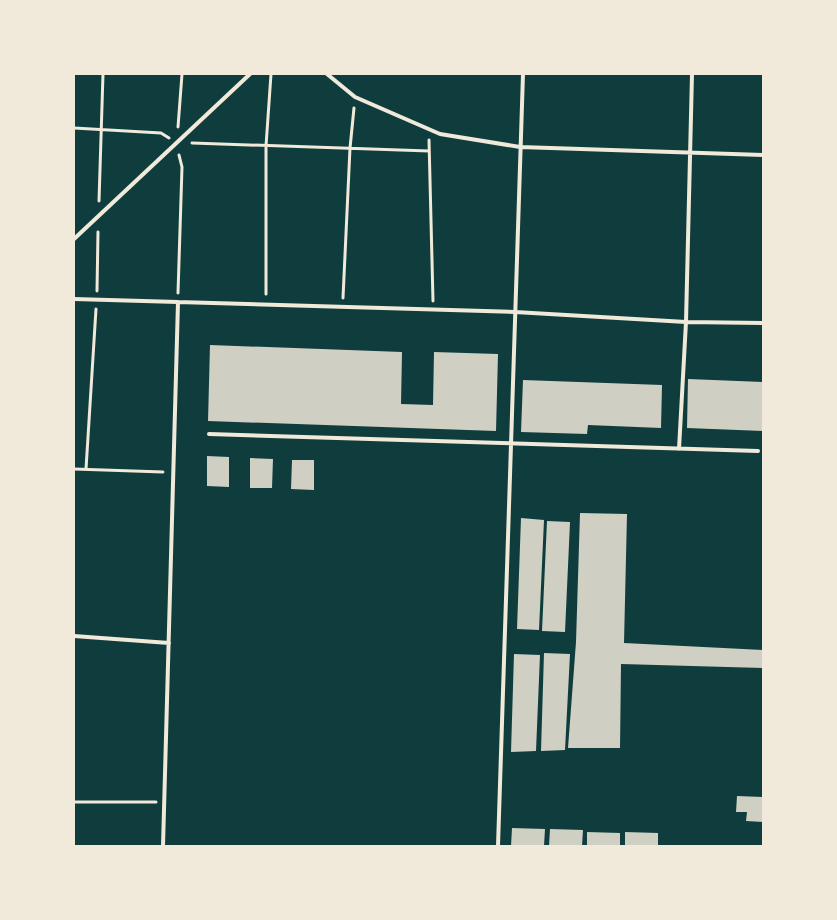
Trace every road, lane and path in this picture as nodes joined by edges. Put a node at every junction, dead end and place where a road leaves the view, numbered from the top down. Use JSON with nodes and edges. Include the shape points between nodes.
{"nodes":[{"id":1,"x":103,"y":74,"type":"edge"},
{"id":2,"x":182,"y":74,"type":"edge"},
{"id":3,"x":250,"y":74,"type":"edge"},
{"id":4,"x":271,"y":74,"type":"edge"},
{"id":5,"x":327,"y":74,"type":"edge"},
{"id":6,"x":523,"y":74,"type":"edge"},
{"id":7,"x":692,"y":74,"type":"edge"},
{"id":8,"x":355,"y":98,"type":"junction"},
{"id":9,"x":74,"y":128,"type":"edge"},
{"id":10,"x":100,"y":129,"type":"junction"},
{"id":11,"x":428,"y":129,"type":"junction"},
{"id":12,"x":176,"y":142,"type":"junction"},
{"id":13,"x":266,"y":146,"type":"junction"},
{"id":14,"x":520,"y":147,"type":"junction"},
{"id":15,"x":350,"y":148,"type":"junction"},
{"id":16,"x":429,"y":151,"type":"junction"},
{"id":17,"x":690,"y":154,"type":"junction"},
{"id":18,"x":763,"y":155,"type":"edge"},
{"id":19,"x":98,"y":216,"type":"junction"},
{"id":20,"x":74,"y":238,"type":"edge"},
{"id":21,"x":74,"y":298,"type":"edge"},
{"id":22,"x":97,"y":299,"type":"junction"},
{"id":23,"x":178,"y":302,"type":"junction"},
{"id":24,"x":266,"y":304,"type":"junction"},
{"id":25,"x":343,"y":307,"type":"junction"},
{"id":26,"x":433,"y":309,"type":"junction"},
{"id":27,"x":515,"y":312,"type":"junction"},
{"id":28,"x":686,"y":322,"type":"junction"},
{"id":29,"x":763,"y":323,"type":"edge"},
{"id":30,"x":209,"y":434,"type":"dead end"},
{"id":31,"x":511,"y":445,"type":"junction"},
{"id":32,"x":679,"y":449,"type":"junction"},
{"id":33,"x":758,"y":451,"type":"dead end"},
{"id":34,"x":74,"y":469,"type":"edge"},
{"id":35,"x":86,"y":469,"type":"junction"},
{"id":36,"x":174,"y":472,"type":"junction"},
{"id":37,"x":74,"y":636,"type":"edge"},
{"id":38,"x":169,"y":643,"type":"junction"},
{"id":39,"x":74,"y":802,"type":"edge"},
{"id":40,"x":164,"y":802,"type":"junction"},
{"id":41,"x":162,"y":846,"type":"edge"},
{"id":42,"x":498,"y":846,"type":"edge"}],
"edges":[{"from":1,"to":10,"type":"path"},
{"from":2,"to":12,"type":"path"},
{"from":3,"to":12,"type":"lane"},
{"from":4,"to":13,"type":"path"},
{"from":5,"to":8,"type":"lane"},
{"from":6,"to":14,"type":"lane"},
{"from":7,"to":17,"type":"lane"},
{"from":8,"to":11,"type":"lane"},
{"from":8,"to":15,"type":"path"},
{"from":9,"to":10,"type":"path"},
{"from":10,"to":12,"type":"path","via":[[161,133]]},
{"from":10,"to":19,"type":"path"},
{"from":11,"to":14,"type":"lane","via":[[440,134]]},
{"from":11,"to":16,"type":"path"},
{"from":12,"to":13,"type":"path"},
{"from":12,"to":19,"type":"lane"},
{"from":12,"to":23,"type":"path","via":[[182,168]]},
{"from":13,"to":15,"type":"path"},
{"from":13,"to":24,"type":"path"},
{"from":14,"to":17,"type":"lane"},
{"from":14,"to":27,"type":"lane"},
{"from":15,"to":16,"type":"path"},
{"from":15,"to":25,"type":"path"},
{"from":16,"to":26,"type":"path"},
{"from":17,"to":18,"type":"lane"},
{"from":17,"to":28,"type":"lane"},
{"from":19,"to":20,"type":"lane"},
{"from":19,"to":22,"type":"path"},
{"from":21,"to":22,"type":"lane"},
{"from":22,"to":23,"type":"lane"},
{"from":22,"to":35,"type":"path"},
{"from":23,"to":24,"type":"lane"},
{"from":23,"to":36,"type":"lane"},
{"from":24,"to":25,"type":"lane"},
{"from":25,"to":26,"type":"lane"},
{"from":26,"to":27,"type":"lane"},
{"from":27,"to":28,"type":"lane"},
{"from":27,"to":31,"type":"lane"},
{"from":28,"to":29,"type":"lane"},
{"from":28,"to":32,"type":"lane"},
{"from":30,"to":31,"type":"lane"},
{"from":31,"to":32,"type":"lane"},
{"from":31,"to":42,"type":"lane"},
{"from":32,"to":33,"type":"lane"},
{"from":34,"to":35,"type":"path"},
{"from":35,"to":36,"type":"path"},
{"from":36,"to":38,"type":"lane"},
{"from":37,"to":38,"type":"lane"},
{"from":38,"to":40,"type":"lane"},
{"from":39,"to":40,"type":"path"},
{"from":40,"to":41,"type":"lane"}]}
